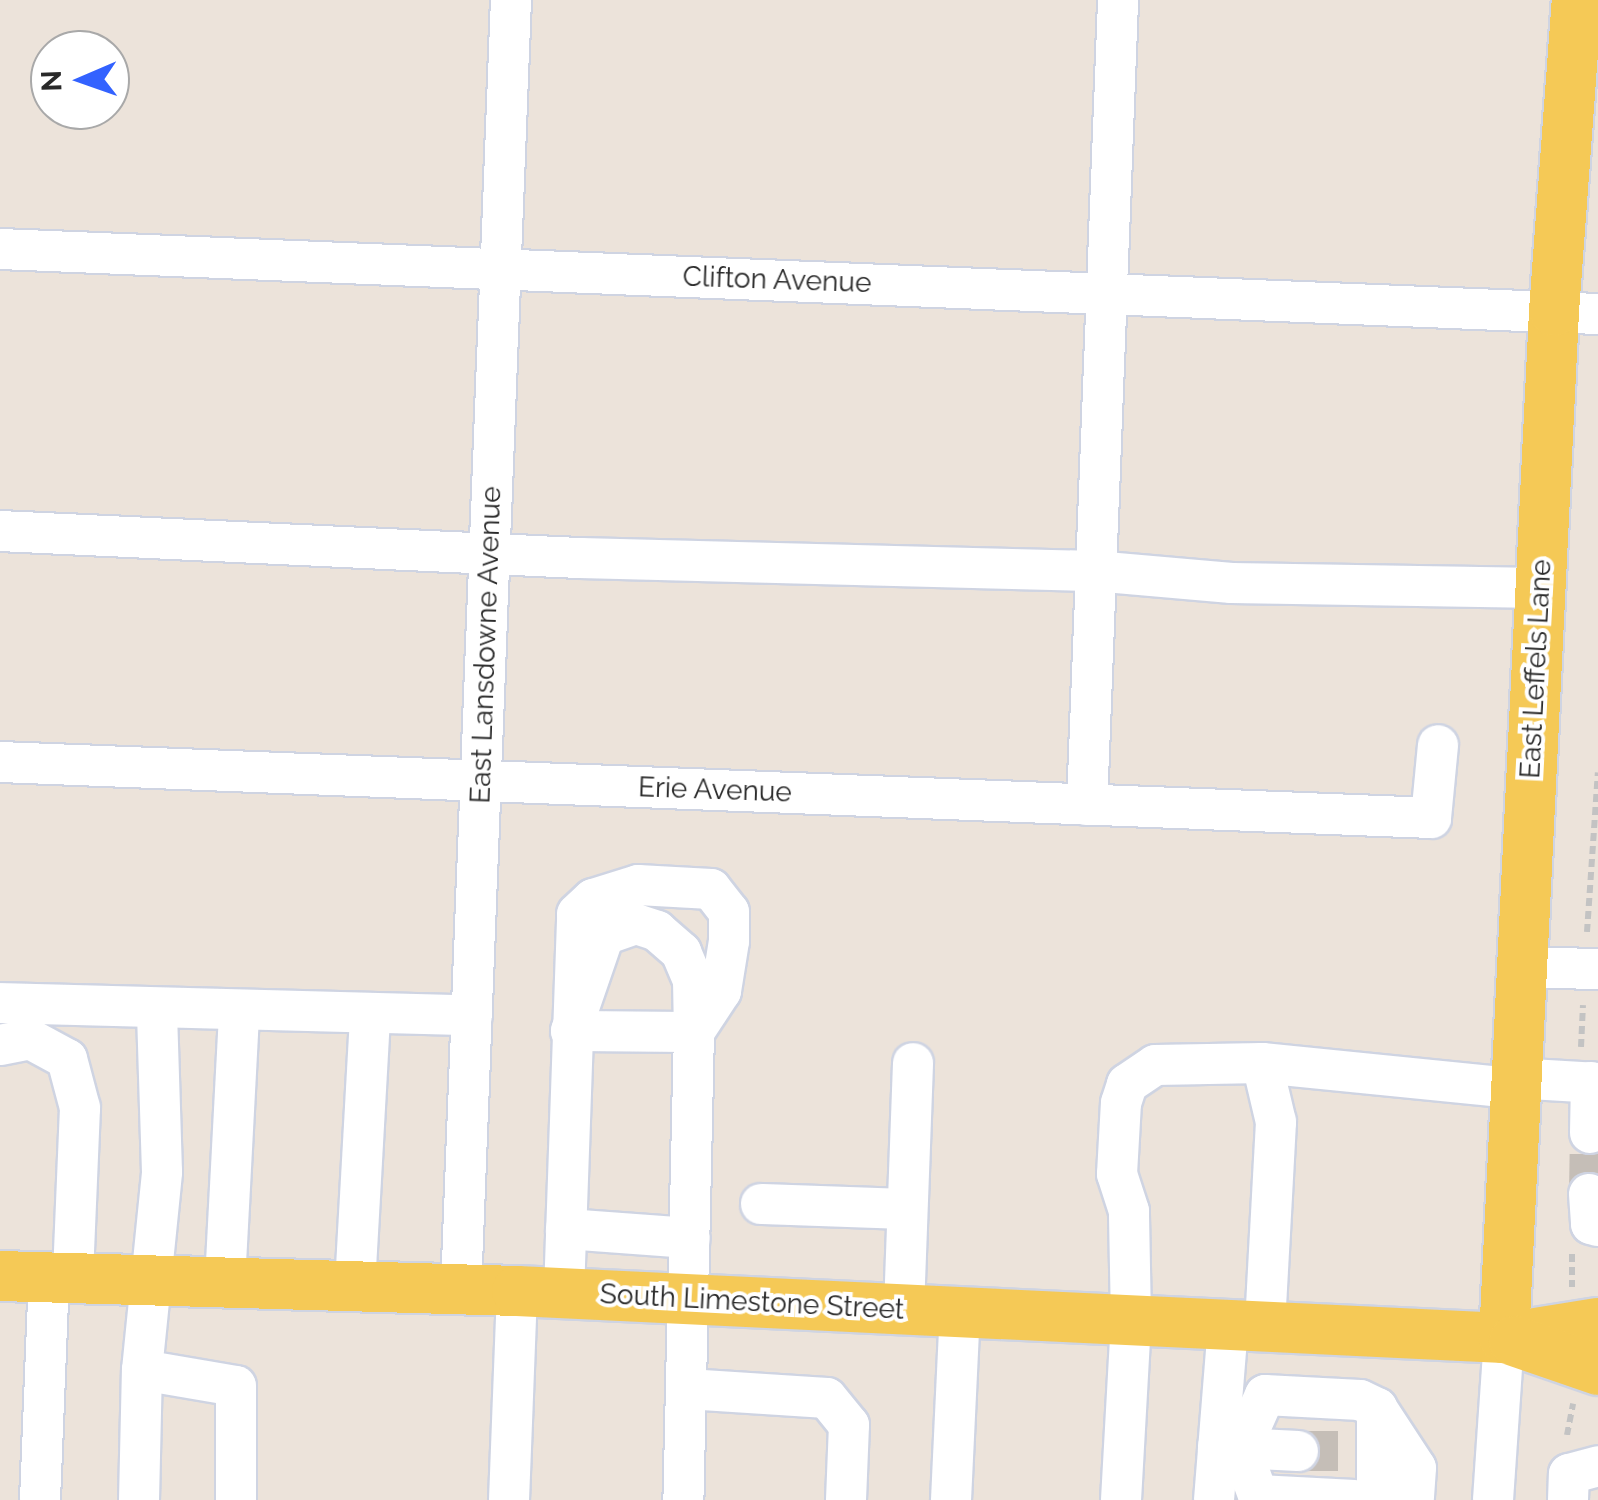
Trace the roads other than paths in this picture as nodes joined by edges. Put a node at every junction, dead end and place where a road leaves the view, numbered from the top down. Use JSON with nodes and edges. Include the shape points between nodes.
{"nodes":[{"id":1,"x":512,"y":0,"type":"edge"},
{"id":2,"x":1118,"y":0,"type":"edge"},
{"id":3,"x":1577,"y":0,"type":"edge"},
{"id":4,"x":0,"y":249,"type":"edge"},
{"id":5,"x":501,"y":269,"type":"junction"},
{"id":6,"x":1107,"y":294,"type":"junction"},
{"id":7,"x":1576,"y":312,"type":"edge"},
{"id":8,"x":0,"y":531,"type":"edge"},
{"id":9,"x":490,"y":552,"type":"junction"},
{"id":10,"x":1094,"y":571,"type":"junction"},
{"id":11,"x":1542,"y":588,"type":"junction"},
{"id":12,"x":1438,"y":744,"type":"dead end"},
{"id":13,"x":0,"y":762,"type":"edge"},
{"id":14,"x":481,"y":781,"type":"junction"},
{"id":15,"x":1087,"y":805,"type":"junction"},
{"id":16,"x":1519,"y":967,"type":"junction"},
{"id":17,"x":1598,"y":969,"type":"edge"},
{"id":18,"x":156,"y":1010,"type":"junction"},
{"id":19,"x":240,"y":1013,"type":"junction"},
{"id":20,"x":472,"y":1015,"type":"junction"},
{"id":21,"x":370,"y":1016,"type":"junction"},
{"id":22,"x":15,"y":1023,"type":"edge"},
{"id":23,"x":571,"y":1031,"type":"junction"},
{"id":24,"x":694,"y":1032,"type":"junction"},
{"id":25,"x":913,"y":1063,"type":"dead end"},
{"id":26,"x":1262,"y":1063,"type":"junction"},
{"id":27,"x":1513,"y":1083,"type":"junction"},
{"id":28,"x":1595,"y":1083,"type":"edge"},
{"id":29,"x":1590,"y":1133,"type":"dead end"},
{"id":30,"x":761,"y":1204,"type":"dead end"},
{"id":31,"x":907,"y":1208,"type":"junction"},
{"id":32,"x":566,"y":1229,"type":"junction"},
{"id":33,"x":690,"y":1238,"type":"junction"},
{"id":34,"x":0,"y":1276,"type":"edge"},
{"id":35,"x":61,"y":1278,"type":"junction"},
{"id":36,"x":154,"y":1280,"type":"junction"},
{"id":37,"x":225,"y":1282,"type":"junction"},
{"id":38,"x":355,"y":1286,"type":"junction"},
{"id":39,"x":461,"y":1289,"type":"junction"},
{"id":40,"x":540,"y":1292,"type":"junction"},
{"id":41,"x":689,"y":1299,"type":"junction"},
{"id":42,"x":904,"y":1309,"type":"junction"},
{"id":43,"x":960,"y":1312,"type":"junction"},
{"id":44,"x":1131,"y":1320,"type":"junction"},
{"id":45,"x":1598,"y":1324,"type":"edge"},
{"id":46,"x":1246,"y":1326,"type":"junction"},
{"id":47,"x":1504,"y":1338,"type":"junction"},
{"id":48,"x":142,"y":1370,"type":"junction"},
{"id":49,"x":1598,"y":1370,"type":"edge"},
{"id":50,"x":687,"y":1390,"type":"junction"},
{"id":51,"x":1377,"y":1408,"type":"junction"},
{"id":52,"x":1230,"y":1448,"type":"junction"},
{"id":53,"x":1298,"y":1451,"type":"tunnel mouth"},
{"id":54,"x":1598,"y":1466,"type":"edge"},
{"id":55,"x":40,"y":1500,"type":"edge"},
{"id":56,"x":138,"y":1500,"type":"edge"},
{"id":57,"x":236,"y":1500,"type":"edge"},
{"id":58,"x":509,"y":1500,"type":"edge"},
{"id":59,"x":684,"y":1500,"type":"edge"},
{"id":60,"x":846,"y":1500,"type":"edge"},
{"id":61,"x":951,"y":1500,"type":"edge"},
{"id":62,"x":1121,"y":1500,"type":"edge"},
{"id":63,"x":1214,"y":1500,"type":"edge"},
{"id":64,"x":1354,"y":1500,"type":"edge"},
{"id":65,"x":1377,"y":1500,"type":"edge"},
{"id":66,"x":1414,"y":1500,"type":"edge"},
{"id":67,"x":1492,"y":1500,"type":"edge"},
{"id":68,"x":1568,"y":1500,"type":"edge"}],
"edges":[{"from":1,"to":5,"type":"street","name":"East Lansdowne Avenue"},
{"from":2,"to":6,"type":"street"},
{"from":3,"to":7,"type":"main road","name":"East Leffels Lane"},
{"from":4,"to":5,"type":"street","name":"Clifton Avenue"},
{"from":5,"to":6,"type":"street","name":"Clifton Avenue"},
{"from":5,"to":9,"type":"street","name":"East Lansdowne Avenue"},
{"from":6,"to":7,"type":"street","name":"Clifton Avenue"},
{"from":6,"to":10,"type":"street"},
{"from":7,"to":11,"type":"main road","name":"East Leffels Lane"},
{"from":8,"to":9,"type":"street"},
{"from":9,"to":10,"type":"street"},
{"from":9,"to":14,"type":"street","name":"East Lansdowne Avenue"},
{"from":10,"to":11,"type":"street","via":[[1231,583]]},
{"from":10,"to":15,"type":"street"},
{"from":11,"to":16,"type":"main road","name":"East Leffels Lane"},
{"from":12,"to":15,"type":"street","name":"Erie Avenue","via":[[1431,818]]},
{"from":13,"to":14,"type":"street","name":"Erie Avenue"},
{"from":14,"to":15,"type":"street","name":"Erie Avenue"},
{"from":14,"to":20,"type":"street","name":"East Lansdowne Avenue"},
{"from":16,"to":17,"type":"street"},
{"from":16,"to":27,"type":"main road","name":"East Leffels Lane"},
{"from":18,"to":19,"type":"street"},
{"from":18,"to":22,"type":"street"},
{"from":18,"to":36,"type":"street","via":[[162,1172]]},
{"from":19,"to":21,"type":"street"},
{"from":19,"to":37,"type":"street"},
{"from":20,"to":21,"type":"street"},
{"from":20,"to":39,"type":"street","name":"East Lansdowne Avenue"},
{"from":21,"to":38,"type":"street"},
{"from":22,"to":35,"type":"street","via":[[67,1059],[80,1108]]},
{"from":23,"to":24,"type":"street"},
{"from":23,"to":24,"type":"street","via":[[604,935],[636,924],[658,931],[681,952],[693,980]]},
{"from":23,"to":24,"type":"street","via":[[577,914],[592,898],[638,886],[711,888],[729,912],[721,991]]},
{"from":23,"to":32,"type":"street"},
{"from":24,"to":33,"type":"street"},
{"from":25,"to":31,"type":"street"},
{"from":26,"to":27,"type":"street"},
{"from":26,"to":44,"type":"street","via":[[1155,1065],[1127,1084],[1117,1174],[1129,1212]]},
{"from":26,"to":46,"type":"street","via":[[1276,1122]]},
{"from":27,"to":28,"type":"street"},
{"from":27,"to":47,"type":"main road","name":"East Leffels Lane"},
{"from":28,"to":29,"type":"street"},
{"from":30,"to":31,"type":"street"},
{"from":31,"to":42,"type":"street"},
{"from":32,"to":33,"type":"street"},
{"from":32,"to":40,"type":"street"},
{"from":33,"to":41,"type":"street"},
{"from":34,"to":35,"type":"main road","name":"South Limestone Street"},
{"from":35,"to":36,"type":"main road","name":"South Limestone Street"},
{"from":35,"to":55,"type":"street"},
{"from":36,"to":37,"type":"main road","name":"South Limestone Street"},
{"from":36,"to":48,"type":"street"},
{"from":37,"to":38,"type":"main road","name":"South Limestone Street"},
{"from":38,"to":39,"type":"main road","name":"South Limestone Street"},
{"from":39,"to":40,"type":"main road","name":"South Limestone Street"},
{"from":40,"to":41,"type":"main road","name":"South Limestone Street"},
{"from":40,"to":58,"type":"street"},
{"from":41,"to":42,"type":"main road","name":"South Limestone Street"},
{"from":41,"to":50,"type":"street"},
{"from":42,"to":43,"type":"main road","name":"South Limestone Street"},
{"from":43,"to":44,"type":"main road","name":"South Limestone Street"},
{"from":43,"to":61,"type":"street"},
{"from":44,"to":46,"type":"main road","name":"South Limestone Street"},
{"from":44,"to":62,"type":"street"},
{"from":45,"to":47,"type":"main road","name":"South Limestone Street"},
{"from":46,"to":47,"type":"main road","name":"South Limestone Street"},
{"from":46,"to":52,"type":"street"},
{"from":47,"to":49,"type":"main road","name":"South Limestone Street"},
{"from":47,"to":67,"type":"street"},
{"from":48,"to":56,"type":"street"},
{"from":48,"to":57,"type":"street","via":[[236,1386]]},
{"from":50,"to":59,"type":"street"},
{"from":50,"to":60,"type":"street","via":[[827,1398],[849,1425]]},
{"from":51,"to":52,"type":"street","via":[[1360,1400],[1265,1395]]},
{"from":51,"to":65,"type":"street","via":[[1370,1451]]},
{"from":51,"to":66,"type":"street","via":[[1416,1468]]},
{"from":52,"to":53,"type":"street"},
{"from":52,"to":63,"type":"street"},
{"from":52,"to":64,"type":"street","via":[[1258,1495]]},
{"from":54,"to":68,"type":"street","via":[[1569,1474]]}]}
